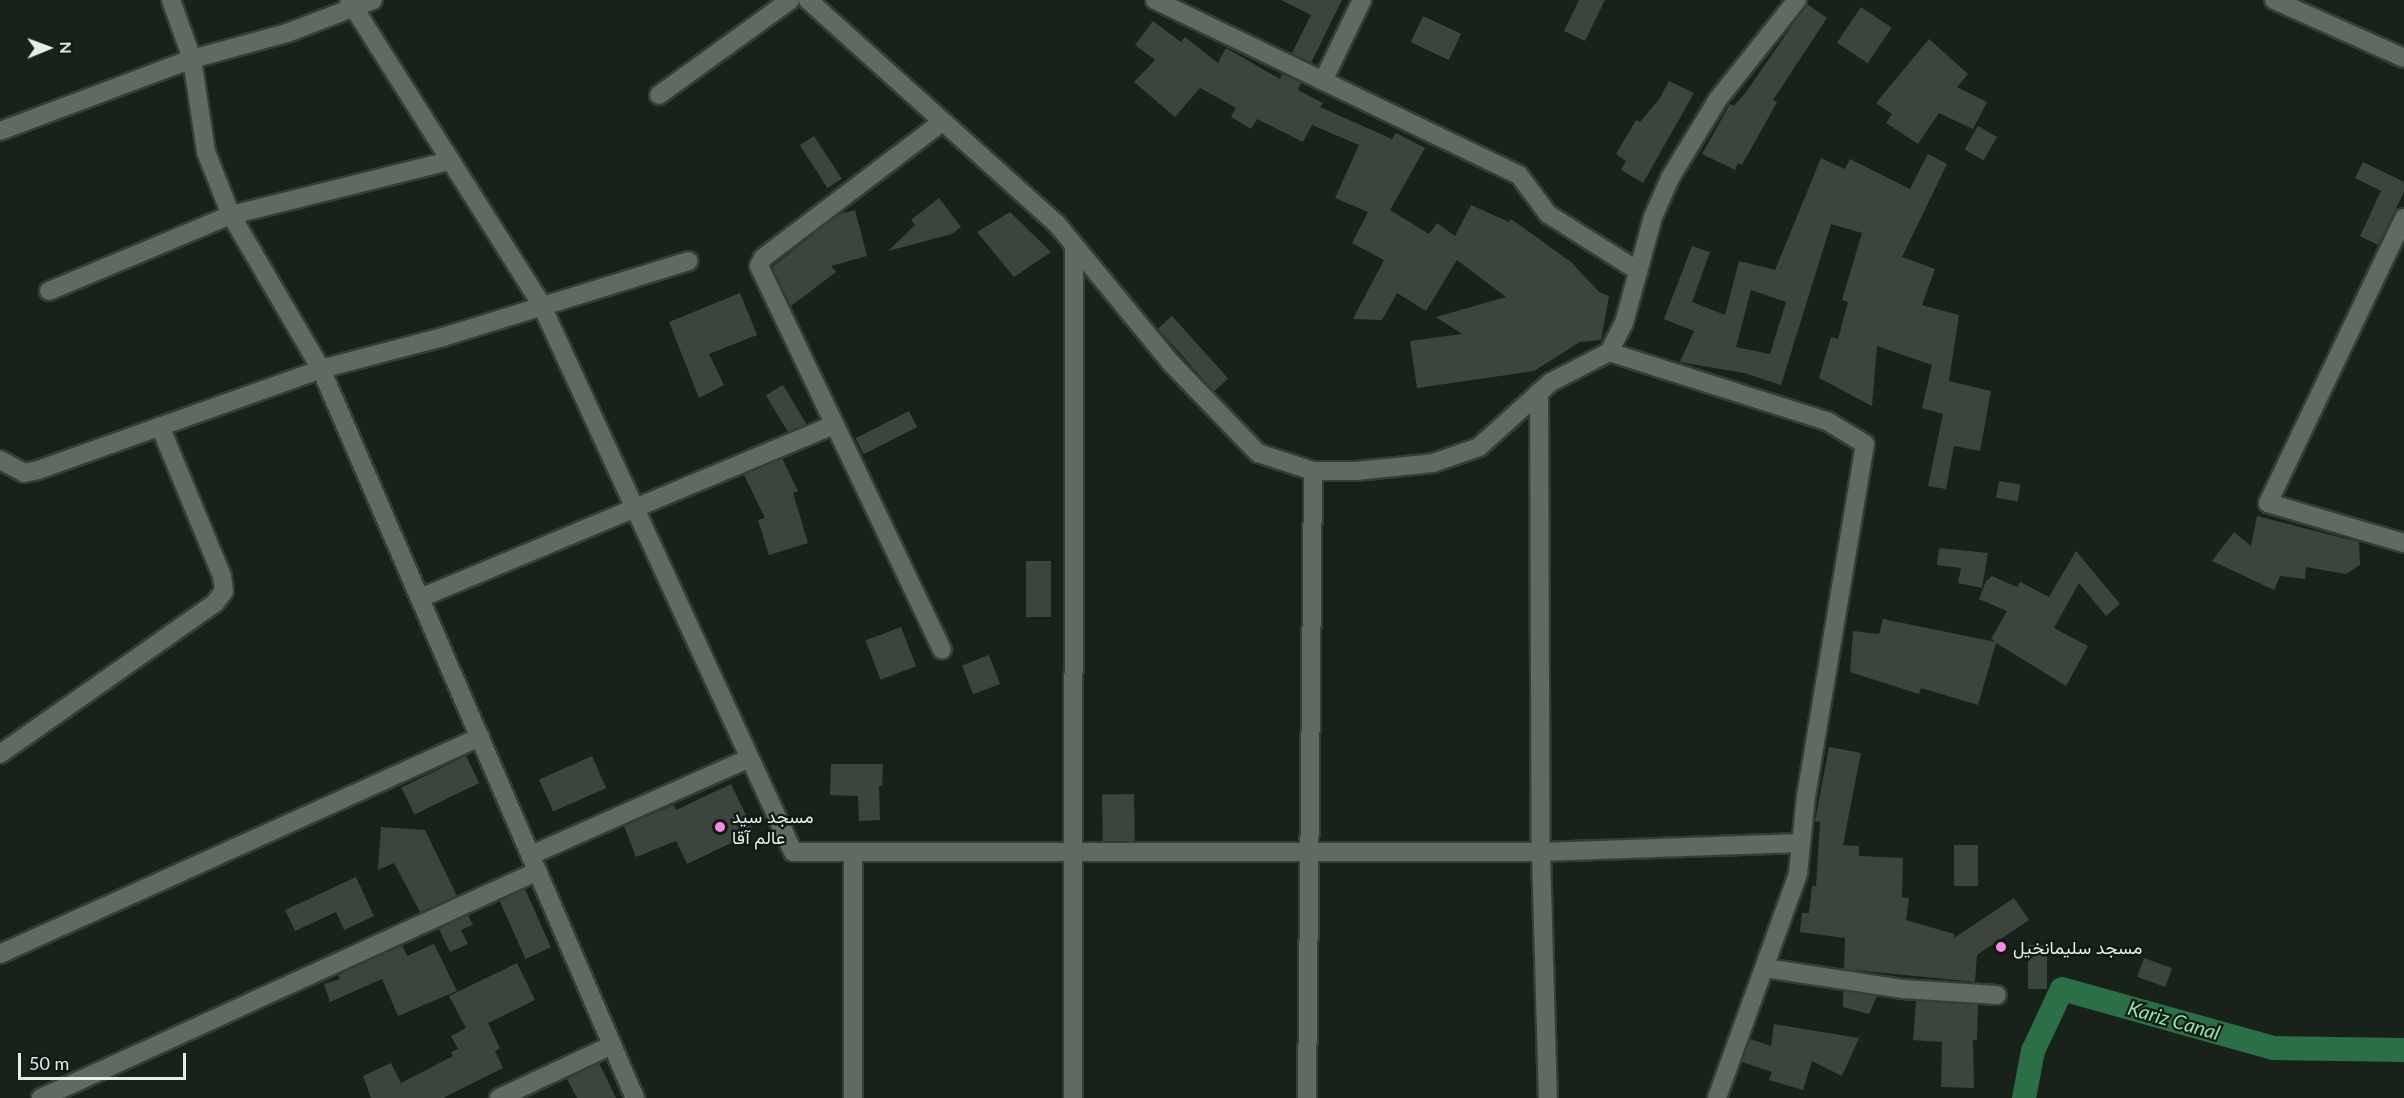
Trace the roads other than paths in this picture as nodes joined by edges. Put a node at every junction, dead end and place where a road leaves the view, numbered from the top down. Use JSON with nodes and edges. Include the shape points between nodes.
{"nodes":[{"id":1,"x":171,"y":0,"type":"edge"},
{"id":2,"x":374,"y":0,"type":"edge"},
{"id":3,"x":790,"y":0,"type":"edge"},
{"id":4,"x":808,"y":0,"type":"edge"},
{"id":5,"x":1155,"y":0,"type":"edge"},
{"id":6,"x":1362,"y":0,"type":"edge"},
{"id":7,"x":1797,"y":0,"type":"edge"},
{"id":8,"x":2274,"y":0,"type":"edge"},
{"id":9,"x":351,"y":4,"type":"edge"},
{"id":10,"x":2404,"y":58,"type":"edge"},
{"id":11,"x":192,"y":59,"type":"junction"},
{"id":12,"x":1323,"y":81,"type":"junction"},
{"id":13,"x":659,"y":95,"type":"dead end"},
{"id":14,"x":942,"y":122,"type":"junction"},
{"id":15,"x":0,"y":131,"type":"edge"},
{"id":16,"x":450,"y":160,"type":"junction"},
{"id":17,"x":231,"y":215,"type":"junction"},
{"id":18,"x":2404,"y":218,"type":"edge"},
{"id":19,"x":1074,"y":246,"type":"junction"},
{"id":20,"x":688,"y":261,"type":"dead end"},
{"id":21,"x":1638,"y":271,"type":"junction"},
{"id":22,"x":50,"y":291,"type":"dead end"},
{"id":23,"x":541,"y":304,"type":"junction"},
{"id":24,"x":1609,"y":351,"type":"junction"},
{"id":25,"x":321,"y":369,"type":"junction"},
{"id":26,"x":1539,"y":392,"type":"junction"},
{"id":27,"x":833,"y":425,"type":"junction"},
{"id":28,"x":160,"y":426,"type":"junction"},
{"id":29,"x":0,"y":460,"type":"edge"},
{"id":30,"x":1313,"y":471,"type":"junction"},
{"id":31,"x":633,"y":507,"type":"junction"},
{"id":32,"x":2404,"y":543,"type":"edge"},
{"id":33,"x":420,"y":598,"type":"junction"},
{"id":34,"x":942,"y":650,"type":"dead end"},
{"id":35,"x":480,"y":737,"type":"junction"},
{"id":36,"x":0,"y":754,"type":"edge"},
{"id":37,"x":748,"y":759,"type":"junction"},
{"id":38,"x":1801,"y":843,"type":"junction"},
{"id":39,"x":853,"y":852,"type":"junction"},
{"id":40,"x":1309,"y":852,"type":"junction"},
{"id":41,"x":1541,"y":852,"type":"junction"},
{"id":42,"x":1073,"y":853,"type":"junction"},
{"id":43,"x":534,"y":863,"type":"junction"},
{"id":44,"x":0,"y":954,"type":"edge"},
{"id":45,"x":1765,"y":968,"type":"junction"},
{"id":46,"x":1997,"y":995,"type":"dead end"},
{"id":47,"x":612,"y":1045,"type":"junction"},
{"id":48,"x":41,"y":1098,"type":"edge"},
{"id":49,"x":499,"y":1098,"type":"edge"},
{"id":50,"x":635,"y":1098,"type":"edge"},
{"id":51,"x":853,"y":1098,"type":"edge"},
{"id":52,"x":1073,"y":1098,"type":"edge"},
{"id":53,"x":1307,"y":1098,"type":"edge"},
{"id":54,"x":1548,"y":1098,"type":"edge"},
{"id":55,"x":1717,"y":1098,"type":"edge"}],
"edges":[{"from":1,"to":11,"type":"street"},
{"from":2,"to":9,"type":"street"},
{"from":3,"to":13,"type":"street"},
{"from":4,"to":14,"type":"street"},
{"from":5,"to":12,"type":"street"},
{"from":6,"to":12,"type":"street"},
{"from":7,"to":21,"type":"street","via":[[1718,99],[1670,177],[1653,217]]},
{"from":8,"to":10,"type":"street"},
{"from":9,"to":11,"type":"street","via":[[287,33]]},
{"from":9,"to":16,"type":"street"},
{"from":11,"to":15,"type":"street"},
{"from":11,"to":17,"type":"street","via":[[206,152]]},
{"from":12,"to":21,"type":"street","via":[[1519,175],[1548,214]]},
{"from":14,"to":19,"type":"street","via":[[1056,223]]},
{"from":14,"to":27,"type":"street","via":[[763,258],[759,266]]},
{"from":16,"to":17,"type":"street"},
{"from":16,"to":23,"type":"street"},
{"from":17,"to":22,"type":"street"},
{"from":17,"to":25,"type":"street"},
{"from":18,"to":32,"type":"street","via":[[2268,503]]},
{"from":19,"to":30,"type":"street","via":[[1172,364],[1258,453]]},
{"from":19,"to":42,"type":"street"},
{"from":20,"to":23,"type":"street"},
{"from":21,"to":24,"type":"street","via":[[1624,323]]},
{"from":23,"to":25,"type":"street","via":[[443,337]]},
{"from":23,"to":31,"type":"street"},
{"from":24,"to":26,"type":"street"},
{"from":24,"to":38,"type":"street","via":[[1827,421],[1864,444]]},
{"from":25,"to":28,"type":"street"},
{"from":25,"to":33,"type":"street"},
{"from":26,"to":30,"type":"street","via":[[1479,447],[1433,463]]},
{"from":26,"to":41,"type":"street"},
{"from":27,"to":31,"type":"street"},
{"from":27,"to":34,"type":"street"},
{"from":28,"to":29,"type":"street","via":[[31,472],[11,469]]},
{"from":28,"to":36,"type":"street","via":[[222,576],[224,591],[215,603]]},
{"from":30,"to":40,"type":"street"},
{"from":31,"to":33,"type":"street"},
{"from":31,"to":37,"type":"street"},
{"from":33,"to":35,"type":"street"},
{"from":35,"to":43,"type":"street"},
{"from":35,"to":44,"type":"street"},
{"from":37,"to":39,"type":"street","via":[[793,852]]},
{"from":37,"to":43,"type":"street"},
{"from":38,"to":41,"type":"street"},
{"from":38,"to":45,"type":"street","via":[[1798,874]]},
{"from":39,"to":42,"type":"street"},
{"from":39,"to":51,"type":"street"},
{"from":40,"to":41,"type":"street"},
{"from":40,"to":42,"type":"street"},
{"from":40,"to":53,"type":"street"},
{"from":41,"to":54,"type":"street"},
{"from":42,"to":52,"type":"street"},
{"from":43,"to":47,"type":"street"},
{"from":43,"to":48,"type":"street"},
{"from":45,"to":46,"type":"street","via":[[1903,989]]},
{"from":45,"to":55,"type":"street"},
{"from":47,"to":49,"type":"street"},
{"from":47,"to":50,"type":"street"}]}
